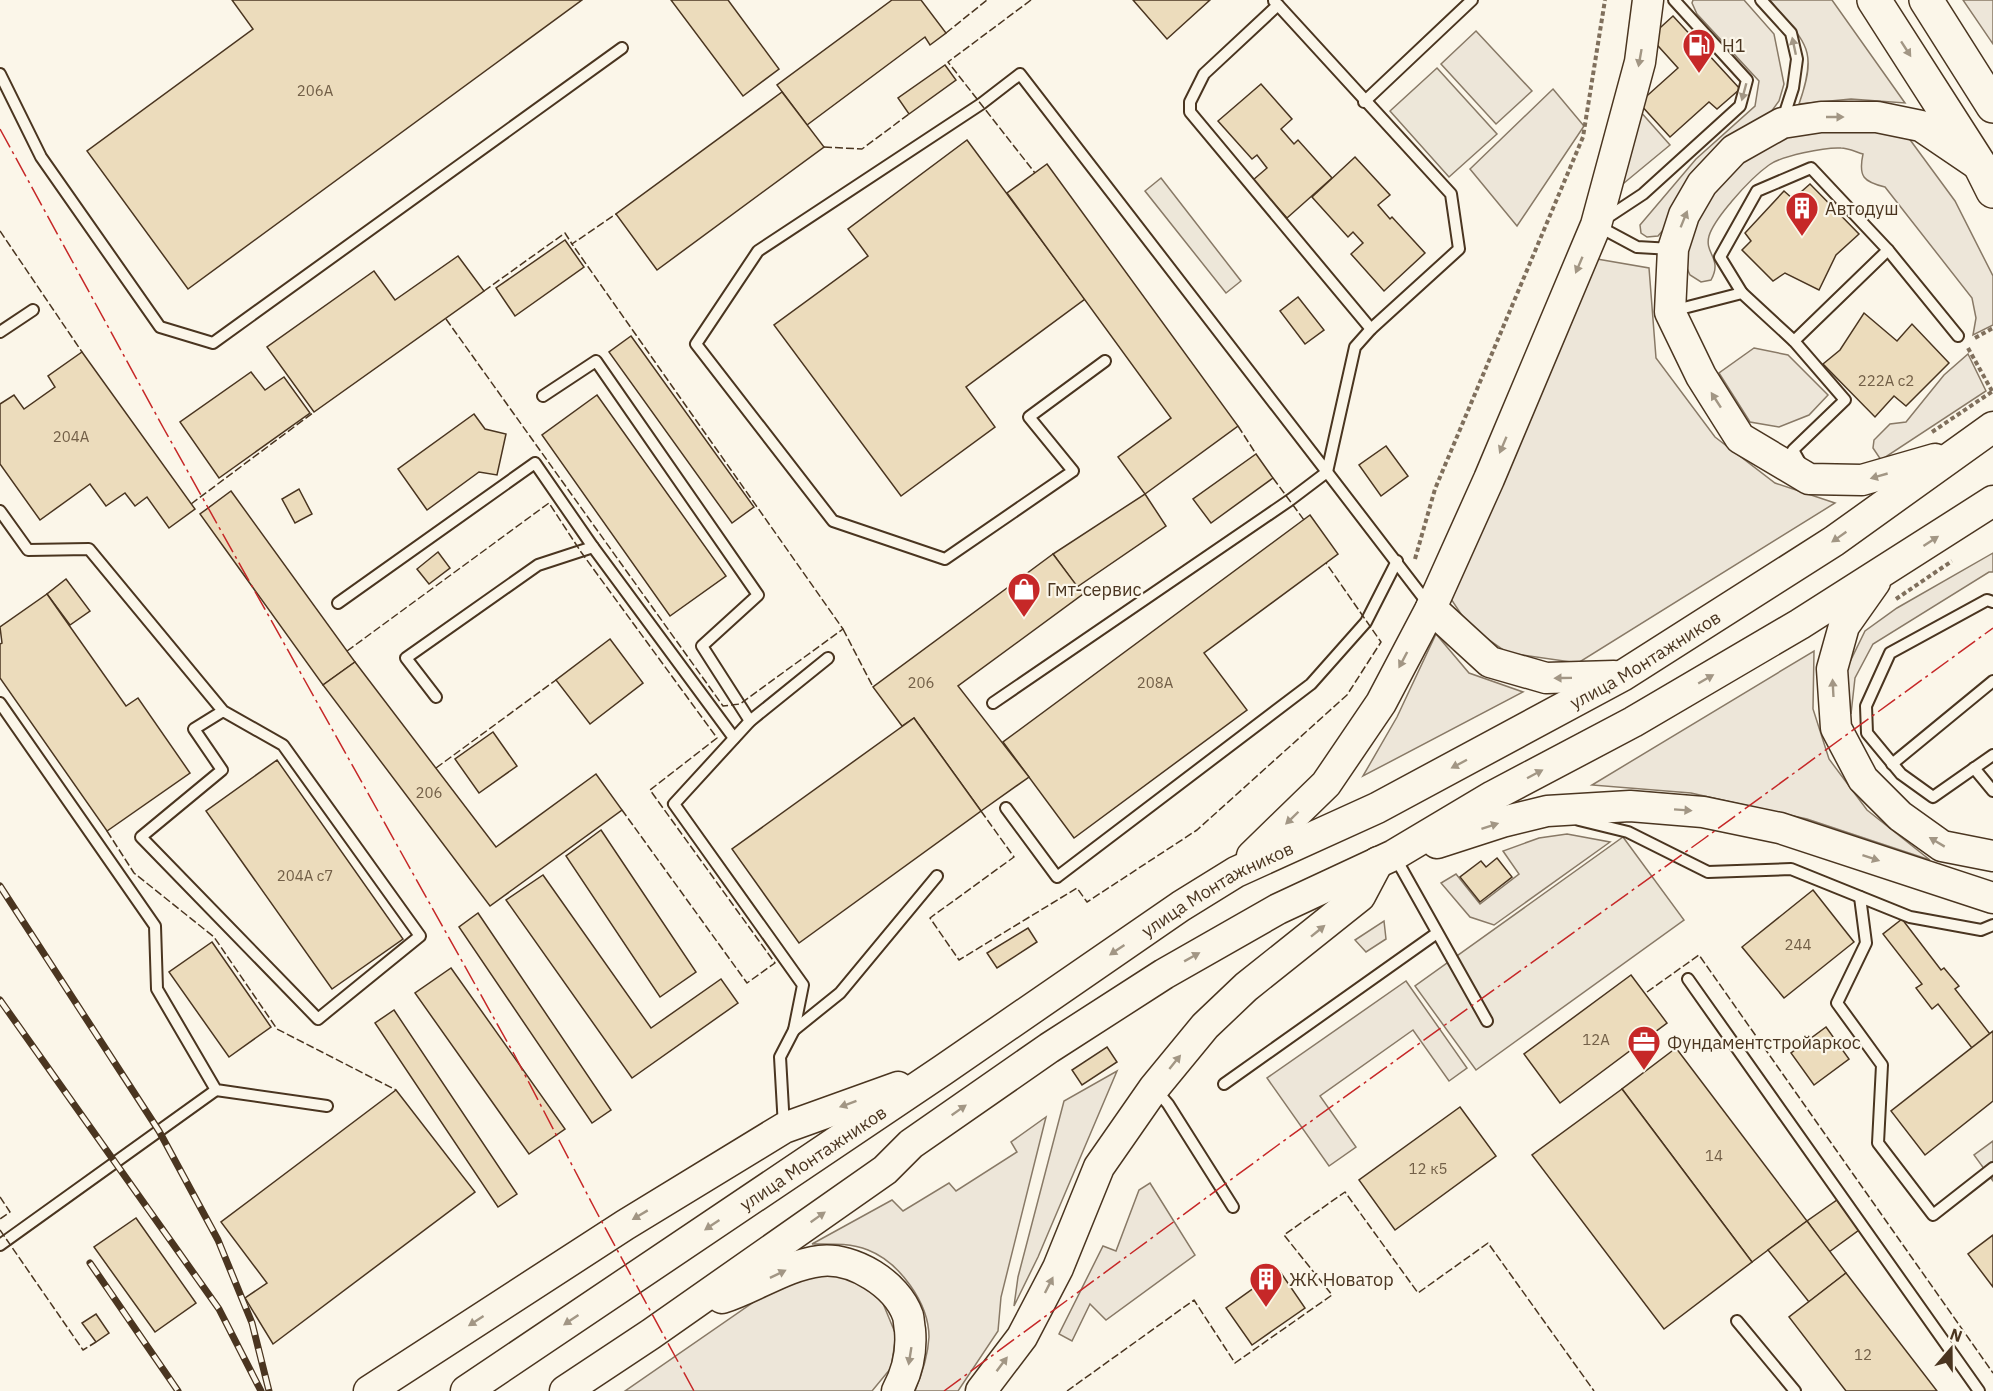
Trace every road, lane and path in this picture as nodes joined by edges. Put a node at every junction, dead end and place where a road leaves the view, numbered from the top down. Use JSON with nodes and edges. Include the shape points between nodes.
{"nodes":[{"id":1,"x":1472,"y":0,"type":"edge"},
{"id":2,"x":1605,"y":0,"type":"edge"},
{"id":3,"x":1648,"y":0,"type":"edge"},
{"id":4,"x":1674,"y":0,"type":"edge"},
{"id":5,"x":1761,"y":0,"type":"edge"},
{"id":6,"x":1874,"y":0,"type":"edge"},
{"id":7,"x":1926,"y":0,"type":"edge"},
{"id":8,"x":1276,"y":3,"type":"edge"},
{"id":9,"x":622,"y":48,"type":"dead end"},
{"id":10,"x":0,"y":74,"type":"edge"},
{"id":11,"x":1365,"y":102,"type":"junction"},
{"id":12,"x":1993,"y":106,"type":"edge"},
{"id":13,"x":1782,"y":123,"type":"junction"},
{"id":14,"x":1987,"y":179,"type":"edge"},
{"id":15,"x":1596,"y":225,"type":"junction"},
{"id":16,"x":1673,"y":249,"type":"junction"},
{"id":17,"x":1888,"y":250,"type":"junction"},
{"id":18,"x":1742,"y":293,"type":"junction"},
{"id":19,"x":33,"y":310,"type":"dead end"},
{"id":20,"x":1670,"y":312,"type":"junction"},
{"id":21,"x":1993,"y":328,"type":"edge"},
{"id":22,"x":1371,"y":329,"type":"junction"},
{"id":23,"x":0,"y":332,"type":"edge"},
{"id":24,"x":1958,"y":336,"type":"dead end"},
{"id":25,"x":1794,"y":341,"type":"junction"},
{"id":26,"x":1105,"y":361,"type":"dead end"},
{"id":27,"x":1993,"y":391,"type":"edge"},
{"id":28,"x":543,"y":396,"type":"dead end"},
{"id":29,"x":1993,"y":427,"type":"edge"},
{"id":30,"x":1923,"y":438,"type":"dead end"},
{"id":31,"x":1955,"y":454,"type":"junction"},
{"id":32,"x":1327,"y":472,"type":"junction"},
{"id":33,"x":1809,"y":480,"type":"junction"},
{"id":34,"x":1993,"y":501,"type":"edge"},
{"id":35,"x":0,"y":511,"type":"edge"},
{"id":36,"x":593,"y":547,"type":"junction"},
{"id":37,"x":1397,"y":561,"type":"junction"},
{"id":38,"x":1882,"y":572,"type":"junction"},
{"id":39,"x":1409,"y":578,"type":"junction"},
{"id":40,"x":1993,"y":602,"type":"edge"},
{"id":41,"x":338,"y":603,"type":"dead end"},
{"id":42,"x":1431,"y":608,"type":"junction"},
{"id":43,"x":828,"y":658,"type":"dead end"},
{"id":44,"x":1622,"y":676,"type":"junction"},
{"id":45,"x":1993,"y":681,"type":"edge"},
{"id":46,"x":436,"y":697,"type":"dead end"},
{"id":47,"x":0,"y":703,"type":"edge"},
{"id":48,"x":993,"y":703,"type":"dead end"},
{"id":49,"x":223,"y":711,"type":"junction"},
{"id":50,"x":750,"y":721,"type":"junction"},
{"id":51,"x":734,"y":738,"type":"junction"},
{"id":52,"x":1993,"y":755,"type":"edge"},
{"id":53,"x":1892,"y":764,"type":"junction"},
{"id":54,"x":1974,"y":768,"type":"junction"},
{"id":55,"x":1993,"y":791,"type":"edge"},
{"id":56,"x":1006,"y":808,"type":"dead end"},
{"id":57,"x":1547,"y":811,"type":"junction"},
{"id":58,"x":1993,"y":856,"type":"edge"},
{"id":59,"x":1386,"y":859,"type":"junction"},
{"id":60,"x":1236,"y":872,"type":"junction"},
{"id":61,"x":937,"y":876,"type":"dead end"},
{"id":62,"x":1860,"y":897,"type":"junction"},
{"id":63,"x":1993,"y":898,"type":"edge"},
{"id":64,"x":1993,"y":925,"type":"edge"},
{"id":65,"x":1437,"y":933,"type":"junction"},
{"id":66,"x":1688,"y":979,"type":"dead end"},
{"id":67,"x":1487,"y":1021,"type":"dead end"},
{"id":68,"x":794,"y":1030,"type":"junction"},
{"id":69,"x":943,"y":1070,"type":"junction"},
{"id":70,"x":1224,"y":1084,"type":"dead end"},
{"id":71,"x":1154,"y":1088,"type":"junction"},
{"id":72,"x":216,"y":1090,"type":"junction"},
{"id":73,"x":327,"y":1106,"type":"dead end"},
{"id":74,"x":784,"y":1128,"type":"junction"},
{"id":75,"x":1993,"y":1168,"type":"edge"},
{"id":76,"x":1233,"y":1208,"type":"dead end"},
{"id":77,"x":0,"y":1245,"type":"edge"},
{"id":78,"x":684,"y":1310,"type":"junction"},
{"id":79,"x":1737,"y":1321,"type":"dead end"},
{"id":80,"x":369,"y":1391,"type":"edge"},
{"id":81,"x":466,"y":1391,"type":"edge"},
{"id":82,"x":566,"y":1391,"type":"edge"},
{"id":83,"x":897,"y":1391,"type":"edge"},
{"id":84,"x":981,"y":1391,"type":"edge"},
{"id":85,"x":1795,"y":1391,"type":"edge"},
{"id":86,"x":1978,"y":1391,"type":"edge"}],
"edges":[{"from":1,"to":11,"type":"lane"},
{"from":2,"to":39,"type":"path","via":[[1583,137],[1435,489]]},
{"from":3,"to":15,"type":"main road","one_way":true,"via":[[1640,62]]},
{"from":4,"to":15,"type":"lane","one_way":true,"via":[[1747,80],[1740,106],[1642,194]]},
{"from":13,"to":5,"type":"lane","one_way":true,"via":[[1797,59],[1791,33]]},
{"from":6,"to":14,"type":"main road","one_way":true},
{"from":7,"to":12,"type":"main road"},
{"from":8,"to":11,"type":"lane"},
{"from":8,"to":22,"type":"lane","via":[[1204,74],[1190,102],[1190,112]]},
{"from":9,"to":10,"type":"lane","via":[[213,343],[160,327],[40,157]]},
{"from":11,"to":22,"type":"lane","via":[[1451,194],[1459,249]]},
{"from":13,"to":14,"type":"main road","one_way":true,"via":[[1821,117],[1876,117],[1921,126]]},
{"from":16,"to":13,"type":"main road","one_way":true,"via":[[1684,215],[1702,184],[1734,150]]},
{"from":15,"to":16,"type":"lane","via":[[1637,247]]},
{"from":15,"to":42,"type":"main road","one_way":true},
{"from":16,"to":20,"type":"main road"},
{"from":17,"to":18,"type":"lane","via":[[1811,168],[1757,191],[1720,257]]},
{"from":17,"to":24,"type":"lane"},
{"from":17,"to":25,"type":"lane"},
{"from":18,"to":20,"type":"lane"},
{"from":18,"to":25,"type":"lane"},
{"from":19,"to":23,"type":"lane"},
{"from":33,"to":20,"type":"main road","one_way":true,"via":[[1740,438],[1701,376]]},
{"from":21,"to":27,"type":"path","via":[[1965,342]]},
{"from":22,"to":32,"type":"lane","via":[[1355,346]]},
{"from":25,"to":33,"type":"lane","via":[[1845,400],[1793,450]]},
{"from":26,"to":32,"type":"lane","via":[[1029,417],[1073,471],[945,559],[833,521],[696,344],[758,251],[981,104],[1020,74]]},
{"from":27,"to":30,"type":"path"},
{"from":28,"to":50,"type":"lane","via":[[596,361],[758,595],[702,646]]},
{"from":29,"to":31,"type":"main road","name":"улица Монтажников"},
{"from":31,"to":33,"type":"main road","one_way":true,"via":[[1862,480]]},
{"from":31,"to":44,"type":"main road","name":"улица Монтажников","one_way":true,"via":[[1834,541]]},
{"from":32,"to":37,"type":"lane"},
{"from":32,"to":48,"type":"lane"},
{"from":38,"to":34,"type":"main road","one_way":true},
{"from":35,"to":49,"type":"lane","via":[[28,550],[89,549]]},
{"from":36,"to":41,"type":"lane","via":[[535,463]]},
{"from":36,"to":46,"type":"lane","via":[[538,565],[406,658]]},
{"from":36,"to":51,"type":"lane"},
{"from":37,"to":39,"type":"lane"},
{"from":37,"to":56,"type":"lane","via":[[1366,622],[1311,684],[1057,877]]},
{"from":58,"to":38,"type":"main road","one_way":true,"via":[[1942,846],[1900,816],[1863,779],[1836,728],[1832,669],[1844,626]]},
{"from":59,"to":38,"type":"main road","one_way":true,"via":[[1493,796],[1633,722]]},
{"from":39,"to":42,"type":"lane"},
{"from":40,"to":53,"type":"lane","via":[[1987,600],[1890,652],[1866,706],[1867,733]]},
{"from":44,"to":42,"type":"main road","one_way":true,"via":[[1546,678],[1490,662]]},
{"from":42,"to":60,"type":"main road","one_way":true,"via":[[1381,703],[1326,784]]},
{"from":43,"to":50,"type":"lane"},
{"from":44,"to":60,"type":"main road","name":"улица Монтажников","one_way":true,"via":[[1377,808]]},
{"from":45,"to":53,"type":"lane"},
{"from":47,"to":72,"type":"lane","via":[[155,926],[157,989]]},
{"from":49,"to":49,"type":"lane","via":[[283,745],[420,936],[318,1019],[141,837],[222,770],[194,729]]},
{"from":50,"to":51,"type":"lane"},
{"from":51,"to":68,"type":"lane","via":[[674,804],[803,985]]},
{"from":52,"to":54,"type":"lane"},
{"from":53,"to":54,"type":"lane","via":[[1933,796]]},
{"from":54,"to":55,"type":"lane"},
{"from":59,"to":57,"type":"main road","one_way":true},
{"from":57,"to":62,"type":"lane","via":[[1629,832],[1708,872],[1791,869]]},
{"from":57,"to":63,"type":"main road","one_way":true,"via":[[1630,806],[1703,812],[1780,828]]},
{"from":59,"to":65,"type":"lane"},
{"from":71,"to":59,"type":"main road","one_way":true,"via":[[1205,1026],[1245,987],[1360,896]]},
{"from":78,"to":59,"type":"main road","one_way":true,"via":[[885,1170],[911,1144],[1049,1048],[1184,962],[1278,909]]},
{"from":60,"to":69,"type":"main road","name":"улица Монтажников","one_way":true,"via":[[1180,906]]},
{"from":61,"to":68,"type":"lane","via":[[840,993]]},
{"from":62,"to":64,"type":"lane","via":[[1910,917],[1981,930]]},
{"from":62,"to":75,"type":"lane","via":[[1866,943],[1837,1003],[1882,1065],[1878,1143],[1933,1215]]},
{"from":65,"to":67,"type":"lane"},
{"from":65,"to":70,"type":"lane"},
{"from":66,"to":86,"type":"lane"},
{"from":68,"to":74,"type":"lane","via":[[780,1057]]},
{"from":69,"to":74,"type":"main road","one_way":true},
{"from":69,"to":81,"type":"main road","name":"улица Монтажников","one_way":true},
{"from":71,"to":76,"type":"lane"},
{"from":84,"to":71,"type":"main road","one_way":true,"via":[[1022,1337],[1058,1268],[1099,1167]]},
{"from":72,"to":73,"type":"lane"},
{"from":72,"to":77,"type":"lane"},
{"from":74,"to":80,"type":"main road","one_way":true,"via":[[625,1225]]},
{"from":78,"to":82,"type":"main road"},
{"from":78,"to":83,"type":"main road","one_way":true,"via":[[744,1291],[798,1265],[822,1260],[844,1263],[872,1274],[895,1294],[908,1316],[908,1365]]},
{"from":79,"to":85,"type":"lane"}]}
